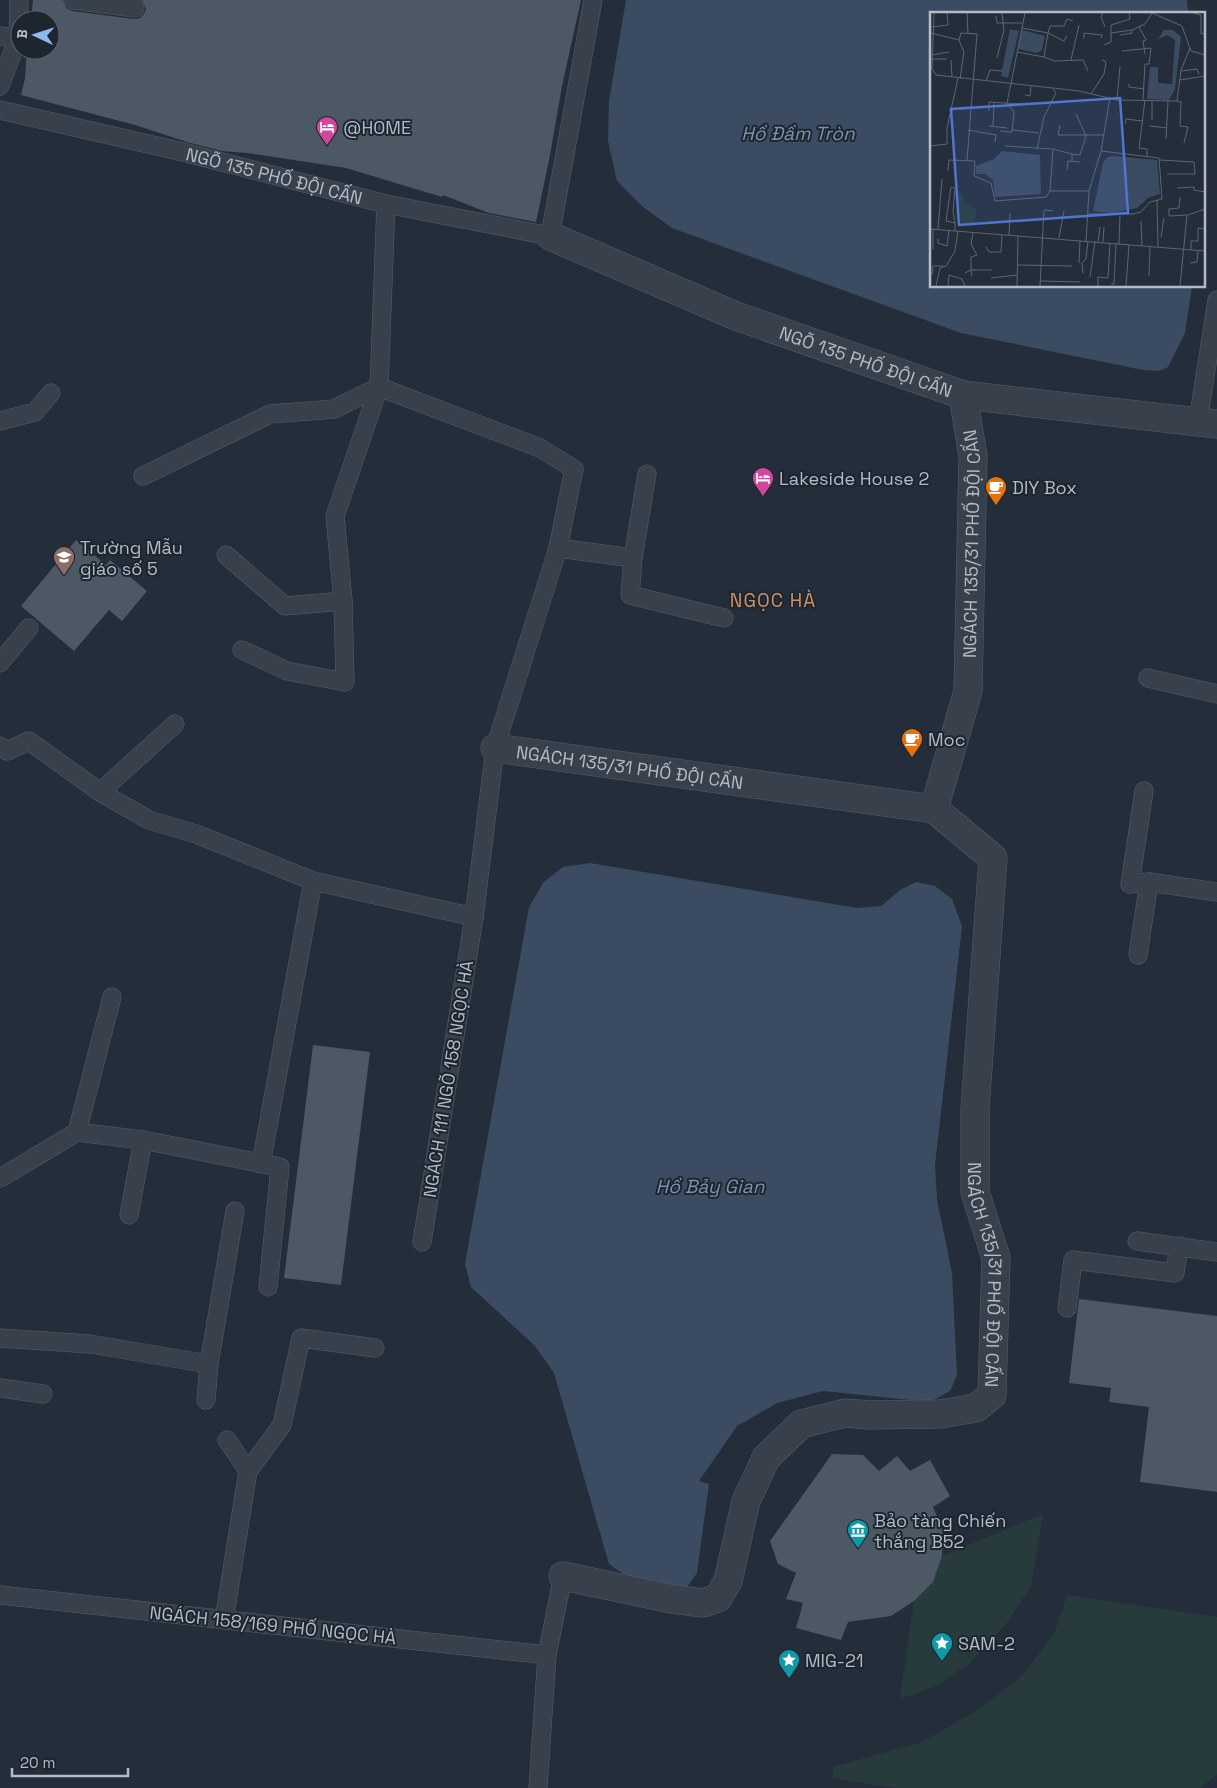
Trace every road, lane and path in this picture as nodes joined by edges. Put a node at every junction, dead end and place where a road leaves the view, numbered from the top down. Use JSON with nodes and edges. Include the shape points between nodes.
{"nodes":[{"id":1,"x":73,"y":0,"type":"edge"},
{"id":2,"x":594,"y":0,"type":"edge"},
{"id":3,"x":135,"y":8,"type":"dead end"},
{"id":4,"x":10,"y":59,"type":"edge"},
{"id":5,"x":0,"y":86,"type":"edge"},
{"id":6,"x":0,"y":110,"type":"edge"},
{"id":7,"x":386,"y":204,"type":"junction"},
{"id":8,"x":550,"y":236,"type":"junction"},
{"id":9,"x":1217,"y":300,"type":"edge"},
{"id":10,"x":379,"y":388,"type":"junction"},
{"id":11,"x":51,"y":393,"type":"dead end"},
{"id":12,"x":963,"y":395,"type":"junction"},
{"id":13,"x":0,"y":421,"type":"edge"},
{"id":14,"x":1208,"y":423,"type":"edge"},
{"id":15,"x":647,"y":474,"type":"dead end"},
{"id":16,"x":143,"y":476,"type":"dead end"},
{"id":17,"x":558,"y":548,"type":"junction"},
{"id":18,"x":226,"y":555,"type":"dead end"},
{"id":19,"x":633,"y":558,"type":"junction"},
{"id":20,"x":343,"y":601,"type":"junction"},
{"id":21,"x":724,"y":618,"type":"dead end"},
{"id":22,"x":28,"y":628,"type":"dead end"},
{"id":23,"x":242,"y":650,"type":"dead end"},
{"id":24,"x":0,"y":663,"type":"edge"},
{"id":25,"x":1148,"y":678,"type":"dead end"},
{"id":26,"x":1217,"y":694,"type":"edge"},
{"id":27,"x":175,"y":724,"type":"dead end"},
{"id":28,"x":0,"y":746,"type":"edge"},
{"id":29,"x":495,"y":748,"type":"junction"},
{"id":30,"x":1144,"y":791,"type":"dead end"},
{"id":31,"x":100,"y":792,"type":"junction"},
{"id":32,"x":934,"y":809,"type":"junction"},
{"id":33,"x":313,"y":881,"type":"junction"},
{"id":34,"x":1149,"y":882,"type":"junction"},
{"id":35,"x":1217,"y":892,"type":"edge"},
{"id":36,"x":474,"y":917,"type":"junction"},
{"id":37,"x":1138,"y":955,"type":"dead end"},
{"id":38,"x":112,"y":997,"type":"dead end"},
{"id":39,"x":77,"y":1132,"type":"junction"},
{"id":40,"x":143,"y":1140,"type":"junction"},
{"id":41,"x":261,"y":1164,"type":"junction"},
{"id":42,"x":0,"y":1178,"type":"edge"},
{"id":43,"x":235,"y":1211,"type":"dead end"},
{"id":44,"x":129,"y":1215,"type":"dead end"},
{"id":45,"x":1137,"y":1241,"type":"dead end"},
{"id":46,"x":422,"y":1242,"type":"dead end"},
{"id":47,"x":1179,"y":1246,"type":"junction"},
{"id":48,"x":1217,"y":1252,"type":"edge"},
{"id":49,"x":268,"y":1287,"type":"dead end"},
{"id":50,"x":1067,"y":1308,"type":"dead end"},
{"id":51,"x":0,"y":1338,"type":"edge"},
{"id":52,"x":375,"y":1348,"type":"dead end"},
{"id":53,"x":209,"y":1364,"type":"junction"},
{"id":54,"x":0,"y":1388,"type":"edge"},
{"id":55,"x":43,"y":1394,"type":"dead end"},
{"id":56,"x":206,"y":1400,"type":"dead end"},
{"id":57,"x":227,"y":1440,"type":"dead end"},
{"id":58,"x":248,"y":1471,"type":"junction"},
{"id":59,"x":563,"y":1576,"type":"joint"},
{"id":60,"x":0,"y":1595,"type":"edge"},
{"id":61,"x":224,"y":1620,"type":"junction"},
{"id":62,"x":547,"y":1655,"type":"junction"},
{"id":63,"x":538,"y":1788,"type":"edge"}],
"edges":[{"from":1,"to":3,"type":"lane"},
{"from":2,"to":8,"type":"lane"},
{"from":4,"to":5,"type":"lane"},
{"from":6,"to":7,"type":"lane","name":"NGÕ 135 PHỐ ĐỘI CẤN","via":[[184,152]]},
{"from":7,"to":8,"type":"lane","name":"NGÕ 135 PHỐ ĐỘI CẤN"},
{"from":7,"to":10,"type":"lane"},
{"from":8,"to":12,"type":"street","name":"NGÕ 135 PHỐ ĐỘI CẤN","via":[[736,316]]},
{"from":9,"to":14,"type":"lane","name":"NGÕ 135 PHỐ ĐỘI CẤN"},
{"from":10,"to":16,"type":"lane","via":[[334,409],[270,414]]},
{"from":10,"to":17,"type":"lane","via":[[540,448],[574,469]]},
{"from":10,"to":20,"type":"lane","via":[[335,516]]},
{"from":11,"to":13,"type":"lane","via":[[35,412]]},
{"from":12,"to":14,"type":"street","name":"NGÕ 135 PHỐ ĐỘI CẤN"},
{"from":12,"to":32,"type":"street","name":"NGÁCH 135/31 PHỐ ĐỘI CẤN","via":[[973,456],[968,691]]},
{"from":15,"to":19,"type":"lane"},
{"from":17,"to":19,"type":"lane"},
{"from":17,"to":29,"type":"lane"},
{"from":18,"to":20,"type":"lane","via":[[285,606]]},
{"from":19,"to":21,"type":"lane","via":[[630,595]]},
{"from":20,"to":23,"type":"lane","via":[[345,682],[288,670]]},
{"from":22,"to":24,"type":"lane"},
{"from":25,"to":26,"type":"lane"},
{"from":27,"to":31,"type":"lane"},
{"from":28,"to":31,"type":"lane","via":[[7,751],[29,741]]},
{"from":29,"to":32,"type":"street","name":"NGÁCH 135/31 PHỐ ĐỘI CẤN"},
{"from":29,"to":36,"type":"lane","name":"NGÁCH 135/31 PHỐ ĐỘI CẤN"},
{"from":30,"to":34,"type":"lane","via":[[1130,884]]},
{"from":31,"to":33,"type":"lane","via":[[149,820],[196,834]]},
{"from":32,"to":59,"type":"street","name":"NGÁCH 135/31 PHỐ ĐỘI CẤN","via":[[993,858],[975,1109],[975,1192],[996,1258],[992,1395],[976,1408],[940,1414],[845,1413],[801,1424],[766,1458],[746,1502],[728,1581],[718,1598],[703,1603],[672,1599]]},
{"from":33,"to":36,"type":"lane"},
{"from":33,"to":41,"type":"lane"},
{"from":34,"to":35,"type":"lane"},
{"from":34,"to":37,"type":"lane"},
{"from":36,"to":46,"type":"lane","name":"NGÁCH 111 NGÕ 158 NGỌC HÀ"},
{"from":38,"to":39,"type":"lane"},
{"from":39,"to":40,"type":"lane"},
{"from":39,"to":42,"type":"lane"},
{"from":40,"to":41,"type":"lane"},
{"from":40,"to":44,"type":"lane"},
{"from":41,"to":49,"type":"lane","via":[[280,1167]]},
{"from":43,"to":53,"type":"lane"},
{"from":45,"to":47,"type":"lane"},
{"from":47,"to":48,"type":"lane"},
{"from":47,"to":50,"type":"lane","via":[[1175,1273],[1073,1260]]},
{"from":51,"to":53,"type":"lane","via":[[90,1344]]},
{"from":52,"to":58,"type":"lane","via":[[301,1338],[282,1426]]},
{"from":53,"to":56,"type":"lane"},
{"from":54,"to":55,"type":"lane"},
{"from":57,"to":58,"type":"lane"},
{"from":58,"to":61,"type":"lane"},
{"from":59,"to":62,"type":"lane"},
{"from":60,"to":61,"type":"lane","name":"NGÁCH 158/169 PHỐ NGỌC HÀ"},
{"from":61,"to":62,"type":"lane","name":"NGÁCH 158/169 PHỐ NGỌC HÀ"},
{"from":62,"to":63,"type":"lane"}]}
